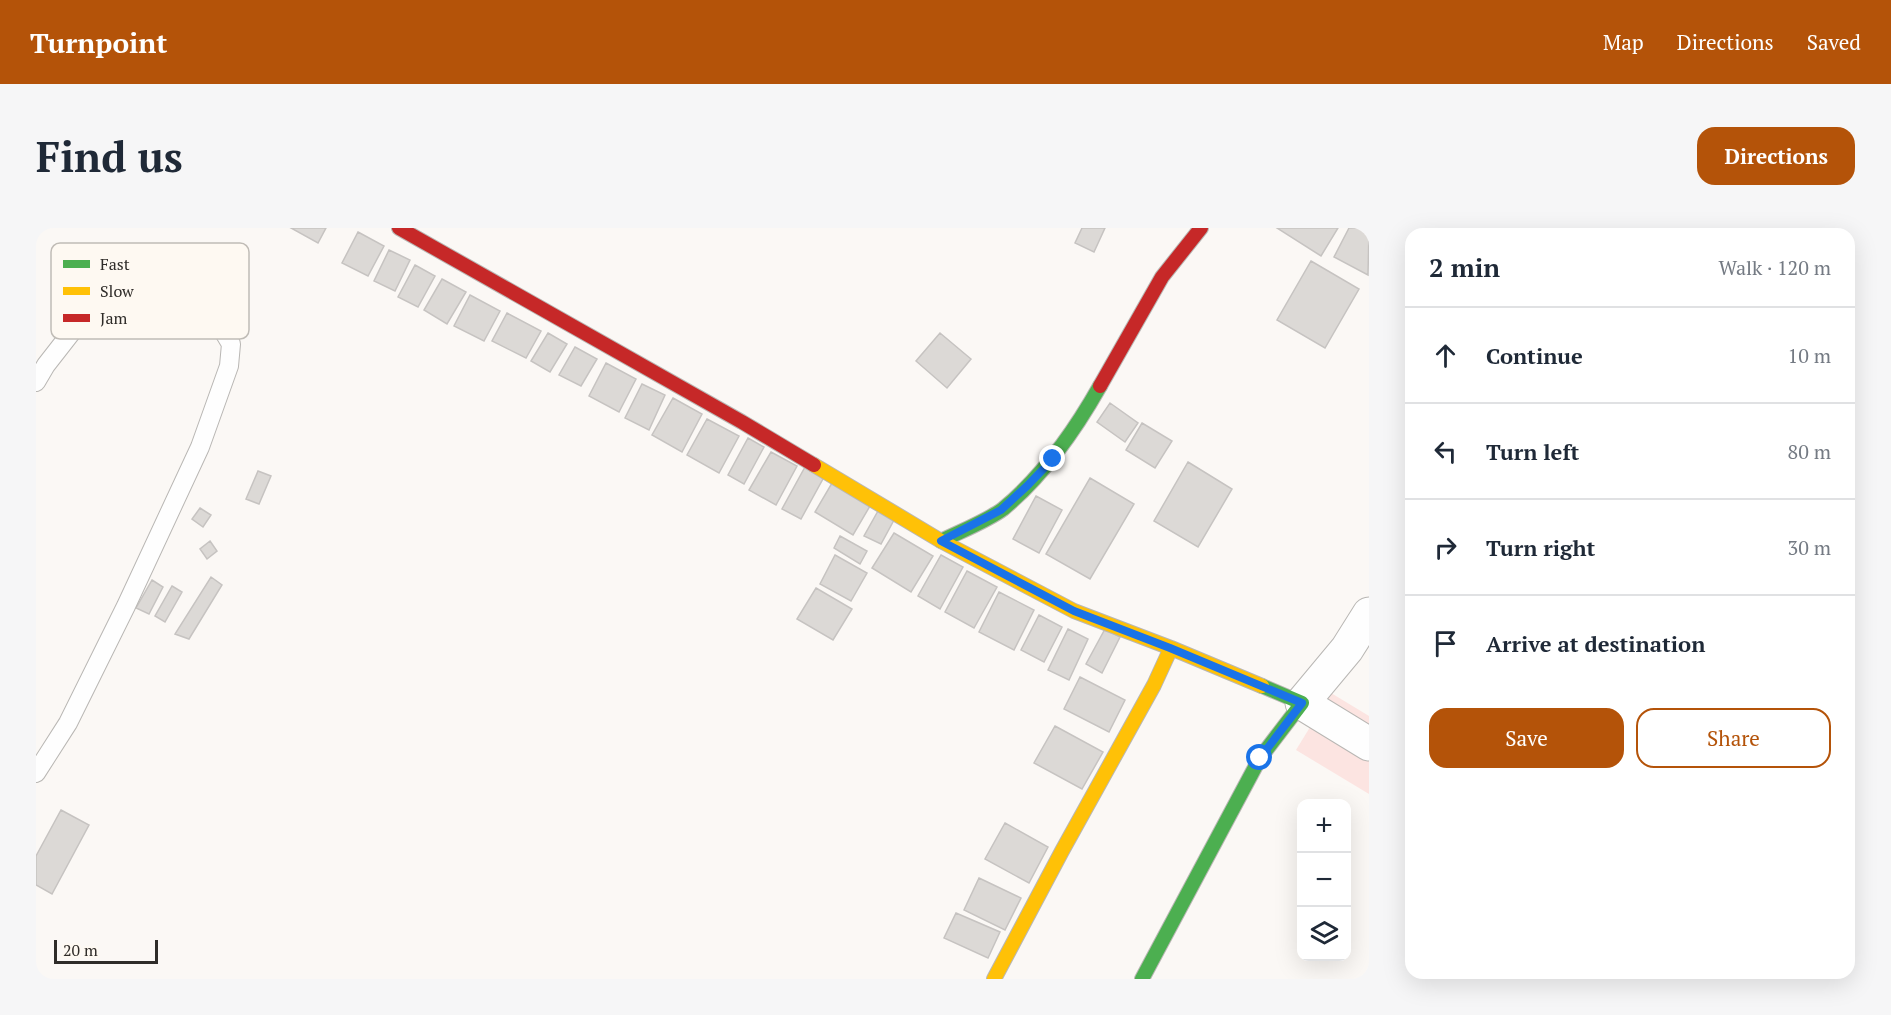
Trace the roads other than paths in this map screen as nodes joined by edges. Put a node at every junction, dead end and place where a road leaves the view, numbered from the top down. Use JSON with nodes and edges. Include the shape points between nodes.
{"nodes":[{"id":1,"x":399,"y":228,"type":"edge"},
{"id":2,"x":1201,"y":228,"type":"edge"},
{"id":3,"x":66,"y":339,"type":"edge"},
{"id":4,"x":228,"y":339,"type":"edge"},
{"id":5,"x":36,"y":382,"type":"edge"},
{"id":6,"x":941,"y":541,"type":"junction"},
{"id":7,"x":1369,"y":614,"type":"edge"},
{"id":8,"x":1170,"y":648,"type":"junction"},
{"id":9,"x":1302,"y":703,"type":"junction"},
{"id":10,"x":1369,"y":744,"type":"edge"},
{"id":11,"x":36,"y":773,"type":"edge"},
{"id":12,"x":994,"y":979,"type":"edge"},
{"id":13,"x":1142,"y":979,"type":"edge"}],
"edges":[{"from":1,"to":6,"type":"street","via":[[742,422]]},
{"from":2,"to":6,"type":"street","via":[[1162,277],[1078,424],[1053,459],[1001,510]]},
{"from":3,"to":5,"type":"lane"},
{"from":4,"to":11,"type":"lane","via":[[230,366],[200,447],[74,712]]},
{"from":6,"to":8,"type":"street","via":[[1074,611]]},
{"from":7,"to":9,"type":"street","via":[[1347,649]]},
{"from":8,"to":9,"type":"street"},
{"from":8,"to":12,"type":"street","via":[[1154,685]]},
{"from":9,"to":10,"type":"street"},
{"from":9,"to":13,"type":"street","via":[[1260,758]]}]}
